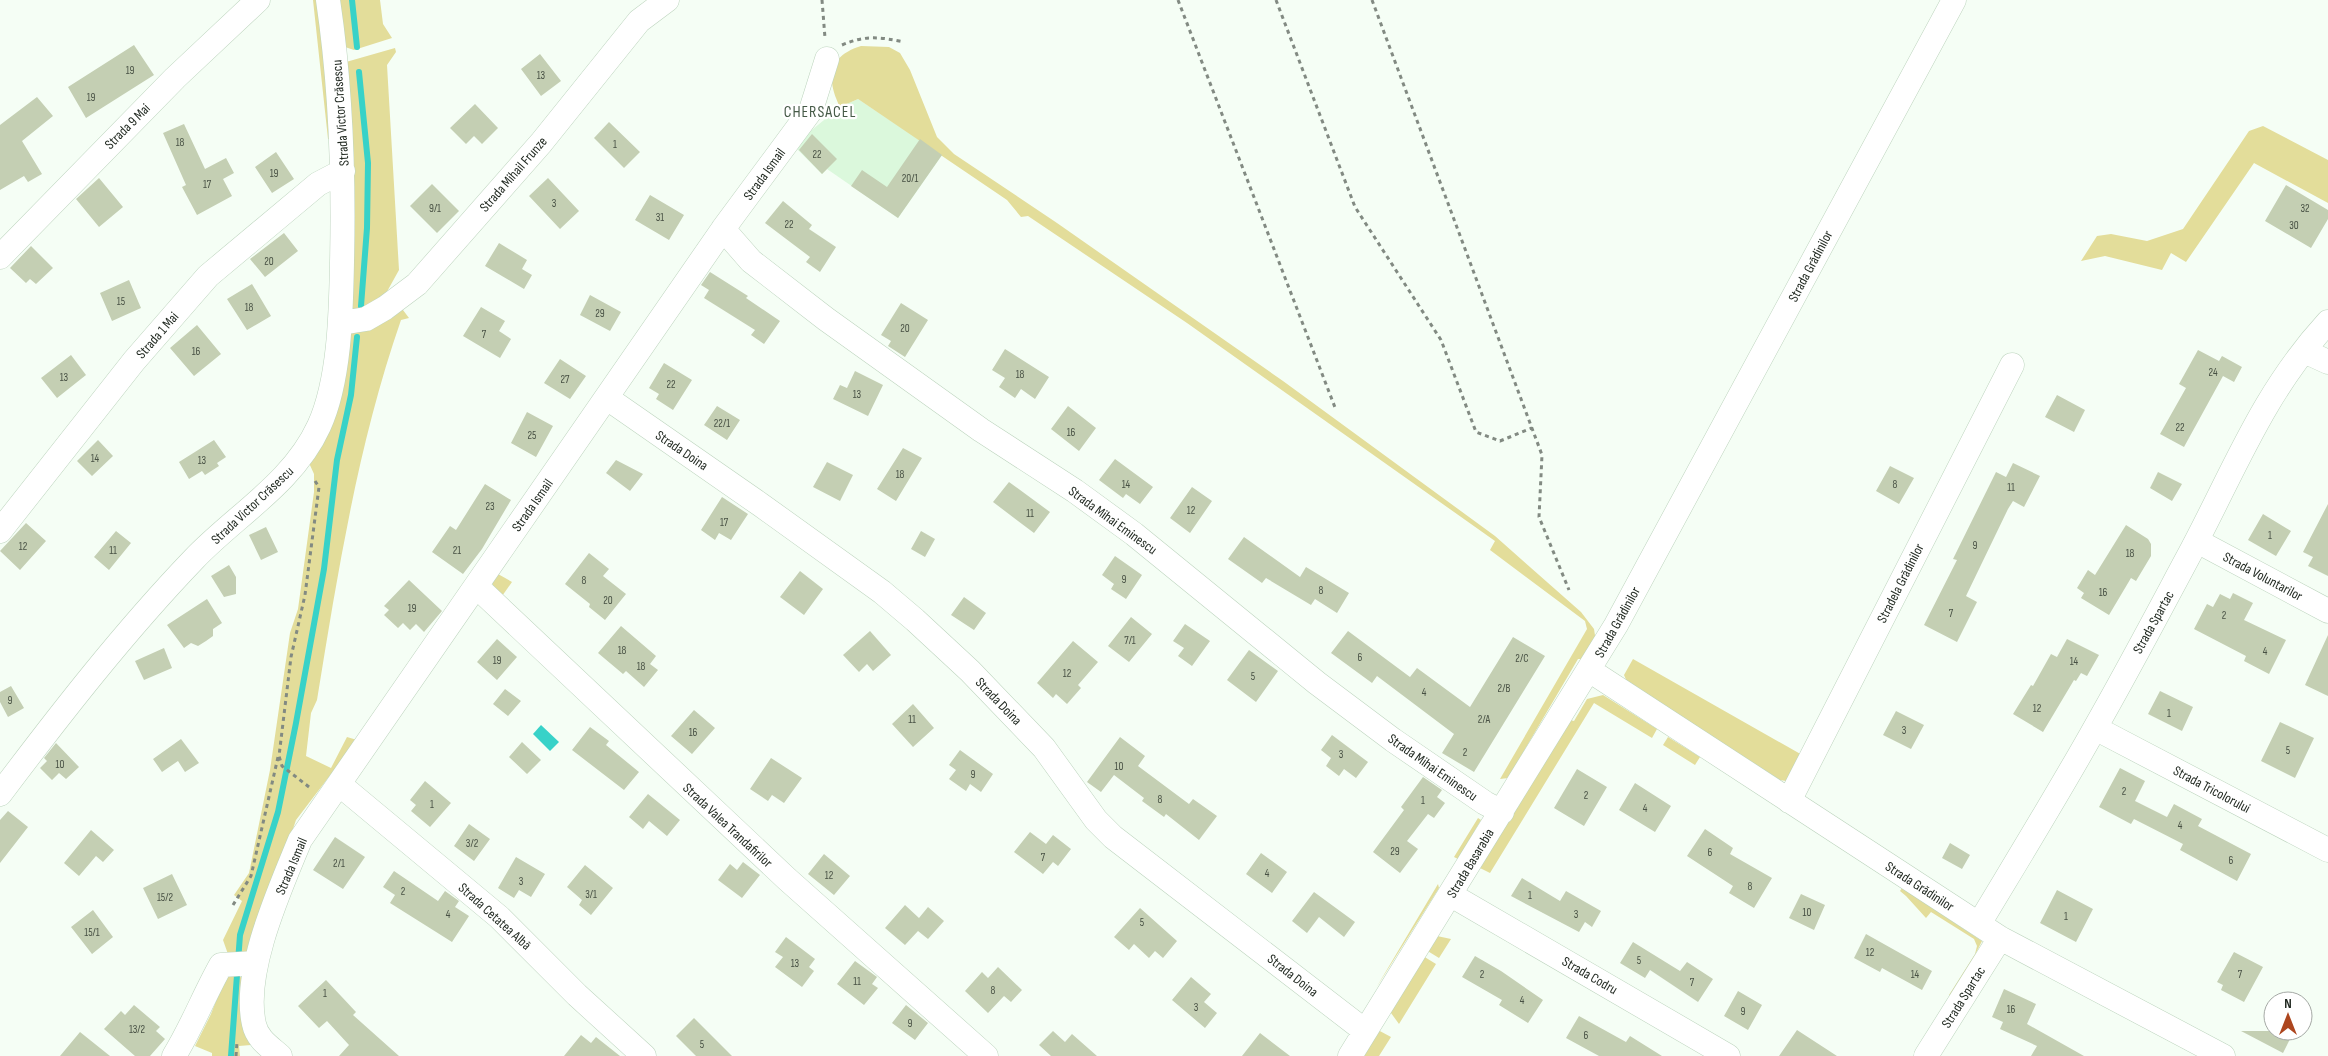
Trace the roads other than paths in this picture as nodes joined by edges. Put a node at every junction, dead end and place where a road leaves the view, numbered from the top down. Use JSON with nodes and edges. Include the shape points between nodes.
{"nodes":[{"id":1,"x":258,"y":0,"type":"edge"},
{"id":2,"x":328,"y":0,"type":"edge"},
{"id":3,"x":667,"y":0,"type":"edge"},
{"id":4,"x":1954,"y":0,"type":"edge"},
{"id":5,"x":828,"y":59,"type":"road end"},
{"id":6,"x":343,"y":171,"type":"junction"},
{"id":7,"x":723,"y":229,"type":"junction"},
{"id":8,"x":0,"y":256,"type":"edge"},
{"id":9,"x":2328,"y":322,"type":"edge"},
{"id":10,"x":341,"y":323,"type":"junction"},
{"id":11,"x":2304,"y":351,"type":"junction"},
{"id":12,"x":2328,"y":362,"type":"edge"},
{"id":13,"x":2012,"y":365,"type":"dead end"},
{"id":14,"x":607,"y":398,"type":"junction"},
{"id":15,"x":0,"y":531,"type":"edge"},
{"id":16,"x":2197,"y":541,"type":"junction"},
{"id":17,"x":476,"y":586,"type":"junction"},
{"id":18,"x":2328,"y":611,"type":"edge"},
{"id":19,"x":1589,"y":670,"type":"junction"},
{"id":20,"x":2095,"y":728,"type":"junction"},
{"id":21,"x":340,"y":784,"type":"junction"},
{"id":22,"x":0,"y":794,"type":"edge"},
{"id":23,"x":1789,"y":801,"type":"junction"},
{"id":24,"x":1502,"y":812,"type":"junction"},
{"id":25,"x":2328,"y":850,"type":"edge"},
{"id":26,"x":1451,"y":895,"type":"junction"},
{"id":27,"x":1979,"y":924,"type":"junction"},
{"id":28,"x":2000,"y":938,"type":"junction"},
{"id":29,"x":256,"y":963,"type":"junction"},
{"id":30,"x":1365,"y":1031,"type":"junction"},
{"id":31,"x":174,"y":1056,"type":"edge"},
{"id":32,"x":280,"y":1056,"type":"edge"},
{"id":33,"x":644,"y":1056,"type":"edge"},
{"id":34,"x":986,"y":1056,"type":"edge"},
{"id":35,"x":1350,"y":1056,"type":"edge"},
{"id":36,"x":1728,"y":1056,"type":"edge"},
{"id":37,"x":1926,"y":1056,"type":"edge"},
{"id":38,"x":2223,"y":1056,"type":"edge"}],
"edges":[{"from":1,"to":8,"type":"street","name":"Strada 9 Mai","via":[[175,78]]},
{"from":2,"to":6,"type":"street","name":"Strada Victor Crăsescu","via":[[337,59]]},
{"from":3,"to":10,"type":"street","name":"Strada Mihail Frunze","via":[[639,21],[547,135],[417,284],[366,319]]},
{"from":4,"to":19,"type":"street","name":"Strada Grădinilor"},
{"from":5,"to":7,"type":"street","name":"Strada Ismail","via":[[812,110]]},
{"from":6,"to":10,"type":"street","name":"Strada Victor Crăsescu"},
{"from":6,"to":15,"type":"street","name":"Strada 1 Mai","via":[[318,184],[208,276],[134,361]]},
{"from":7,"to":14,"type":"street","name":"Strada Ismail"},
{"from":7,"to":24,"type":"street","name":"Strada Mihai Eminescu","via":[[752,261],[826,319],[981,430],[1127,528],[1347,706]]},
{"from":9,"to":11,"type":"street","name":"Strada Spartac"},
{"from":10,"to":22,"type":"street","name":"Strada Victor Crăsescu","via":[[332,382],[320,425],[300,458],[280,482],[195,558],[142,616]]},
{"from":11,"to":12,"type":"street"},
{"from":11,"to":16,"type":"street","name":"Strada Spartac","via":[[2267,402]]},
{"from":13,"to":23,"type":"street","name":"Stradela Grădinilor"},
{"from":14,"to":17,"type":"street","name":"Strada Ismail"},
{"from":14,"to":30,"type":"street","name":"Strada Doina","via":[[882,592],[970,671],[1044,748],[1096,820],[1113,837]]},
{"from":16,"to":18,"type":"street","name":"Strada Voluntarilor"},
{"from":16,"to":20,"type":"street","name":"Strada Spartac"},
{"from":17,"to":21,"type":"street","name":"Strada Ismail"},
{"from":17,"to":34,"type":"street","name":"Strada Valea Trandafirilor","via":[[786,879]]},
{"from":19,"to":23,"type":"street","name":"Strada Grădinilor"},
{"from":19,"to":24,"type":"street","name":"Strada Basarabia"},
{"from":20,"to":25,"type":"street","name":"Strada Tricolorului"},
{"from":20,"to":27,"type":"street","name":"Strada Spartac"},
{"from":21,"to":29,"type":"street","name":"Strada Ismail","via":[[300,840]]},
{"from":21,"to":33,"type":"street","name":"Strada Cetatea Albă","via":[[499,917]]},
{"from":23,"to":27,"type":"street","name":"Strada Grădinilor"},
{"from":24,"to":26,"type":"street","name":"Strada Basarabia"},
{"from":26,"to":30,"type":"street","name":"Strada Basarabia"},
{"from":26,"to":36,"type":"street","name":"Strada Codru"},
{"from":27,"to":28,"type":"street","name":"Strada Grădinilor"},
{"from":28,"to":37,"type":"street","name":"Strada Spartac"},
{"from":28,"to":38,"type":"street","name":"Strada Grădinilor"},
{"from":29,"to":31,"type":"street","via":[[221,965]]},
{"from":29,"to":32,"type":"street","name":"Strada Ismail","via":[[252,1007],[254,1025],[260,1039]]},
{"from":30,"to":35,"type":"street","name":"Strada Basarabia"}]}
